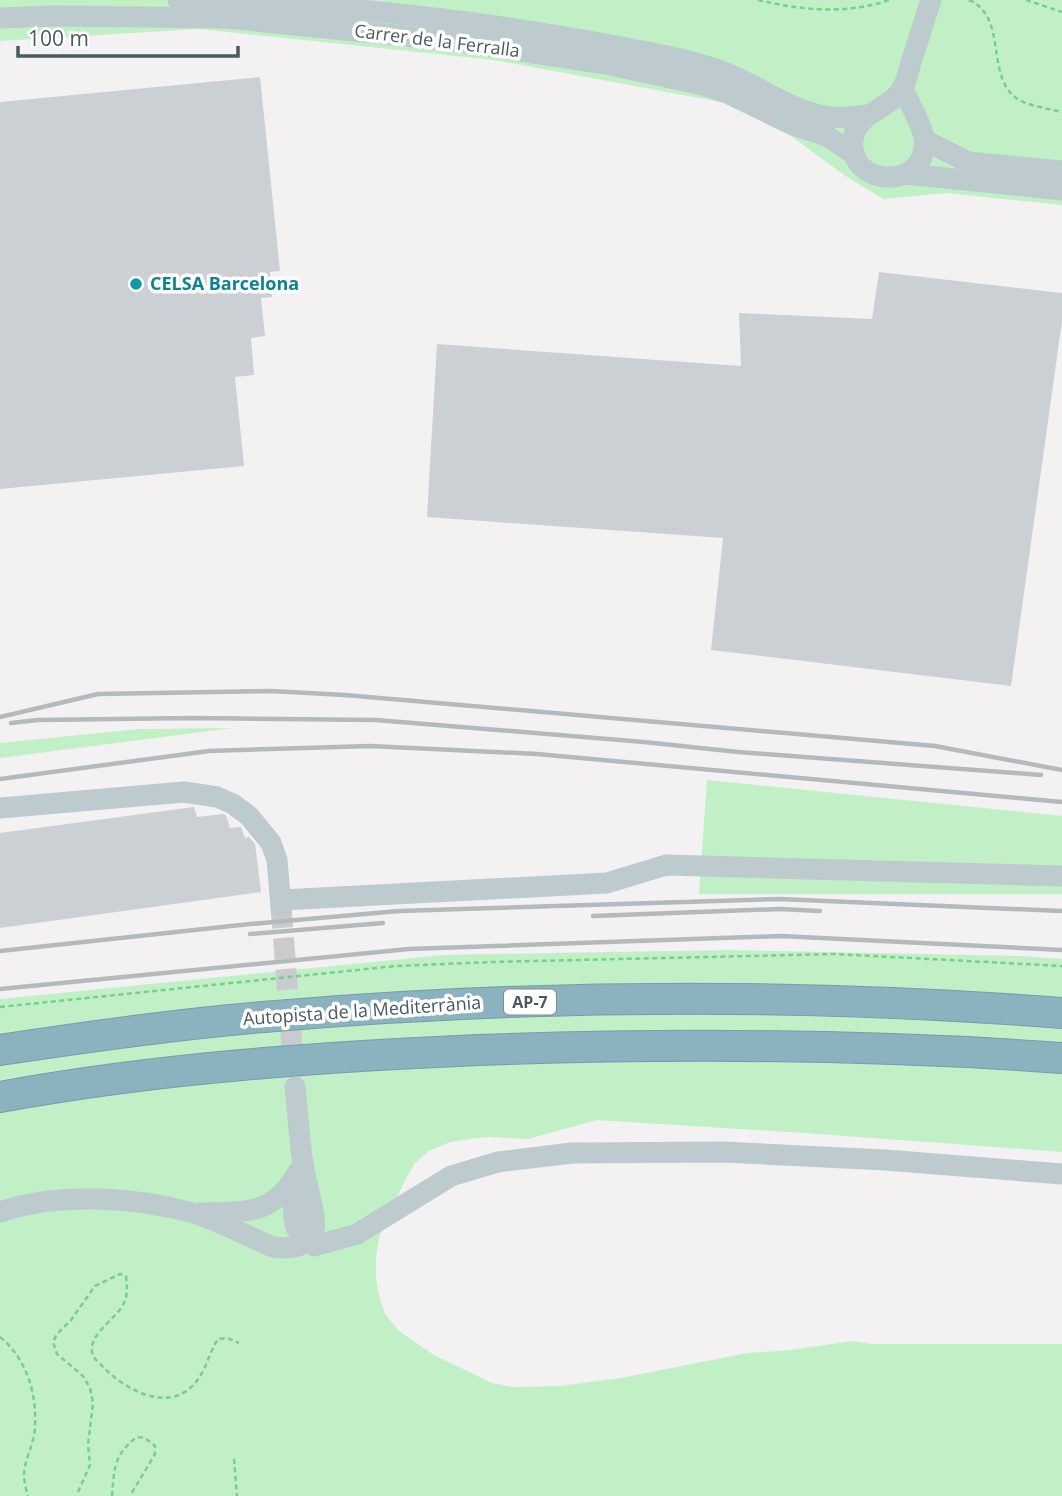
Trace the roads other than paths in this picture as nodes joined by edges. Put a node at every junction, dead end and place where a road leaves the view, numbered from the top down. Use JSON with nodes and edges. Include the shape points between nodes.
{"nodes":[{"id":1,"x":178,"y":0,"type":"edge"},
{"id":2,"x":931,"y":0,"type":"edge"},
{"id":3,"x":0,"y":18,"type":"edge"},
{"id":4,"x":903,"y":89,"type":"junction"},
{"id":5,"x":873,"y":112,"type":"junction"},
{"id":6,"x":920,"y":130,"type":"junction"},
{"id":7,"x":855,"y":155,"type":"junction"},
{"id":8,"x":1062,"y":171,"type":"edge"},
{"id":9,"x":906,"y":174,"type":"junction"},
{"id":10,"x":1062,"y":190,"type":"edge"},
{"id":11,"x":0,"y":808,"type":"edge"},
{"id":12,"x":1062,"y":876,"type":"edge"},
{"id":13,"x":1062,"y":1013,"type":"edge"},
{"id":14,"x":0,"y":1050,"type":"edge"},
{"id":15,"x":1062,"y":1058,"type":"edge"},
{"id":16,"x":295,"y":1087,"type":"tunnel mouth"},
{"id":17,"x":5,"y":1096,"type":"edge"},
{"id":18,"x":299,"y":1167,"type":"junction"},
{"id":19,"x":1062,"y":1174,"type":"edge"},
{"id":20,"x":0,"y":1212,"type":"edge"},
{"id":21,"x":194,"y":1214,"type":"junction"},
{"id":22,"x":306,"y":1241,"type":"junction"}],
"edges":[{"from":1,"to":5,"type":"street","name":"Carrer de la Ferralla","via":[[433,18],[581,39],[724,72],[806,112],[833,118]]},
{"from":2,"to":4,"type":"street"},
{"from":3,"to":7,"type":"street","name":"Carrer de la Ferralla","via":[[226,18],[454,41],[592,62],[727,93],[827,136]]},
{"from":4,"to":5,"type":"street"},
{"from":4,"to":6,"type":"street"},
{"from":5,"to":6,"type":"street","via":[[899,110]]},
{"from":5,"to":7,"type":"street","via":[[855,133]]},
{"from":6,"to":8,"type":"street","via":[[968,162]]},
{"from":6,"to":9,"type":"street","via":[[922,156]]},
{"from":7,"to":9,"type":"street","via":[[876,177]]},
{"from":9,"to":10,"type":"street"},
{"from":11,"to":12,"type":"street","via":[[184,792],[217,797],[249,816],[271,843],[281,903],[607,883],[666,865]]},
{"from":13,"to":14,"type":"highway","name":"Autopista de la Mediterrània","number":"AP-7","via":[[688,999],[481,1003],[274,1016]]},
{"from":15,"to":17,"type":"highway","via":[[747,1044],[574,1046],[342,1056]]},
{"from":16,"to":18,"type":"street"},
{"from":18,"to":21,"type":"street","via":[[283,1192],[259,1209]]},
{"from":18,"to":22,"type":"street","via":[[314,1221]]},
{"from":19,"to":22,"type":"street","via":[[724,1152],[572,1153],[498,1162],[451,1176],[357,1234],[314,1246]]},
{"from":20,"to":21,"type":"street","via":[[51,1200],[87,1198]]},
{"from":21,"to":22,"type":"street","via":[[272,1247],[293,1248]]}]}
